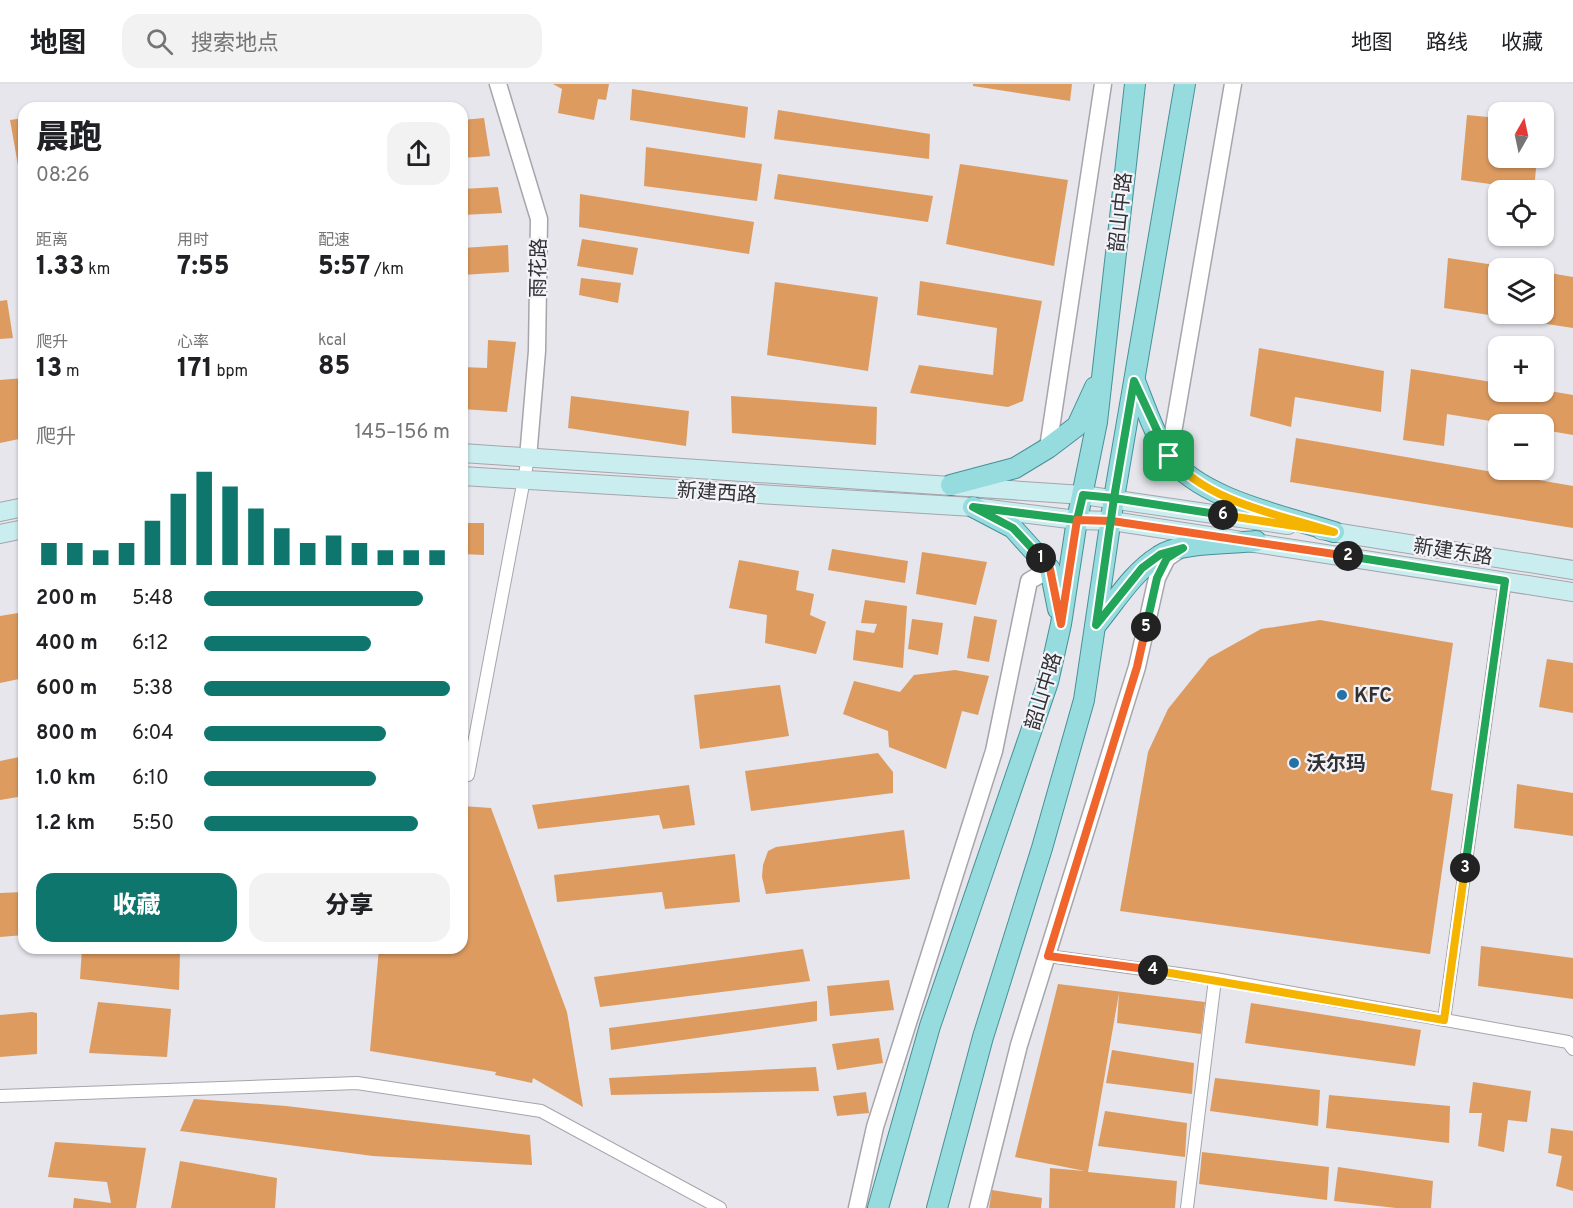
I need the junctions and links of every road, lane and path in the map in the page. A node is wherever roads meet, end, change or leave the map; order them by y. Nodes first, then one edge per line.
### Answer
1 (498, 84) edge
2 (1103, 84) edge
3 (1135, 84) edge
4 (1185, 84) edge
5 (1233, 84) edge
6 (1102, 371) junction
7 (1134, 381) junction
8 (1048, 448) junction
9 (468, 453) edge
10 (1169, 456) junction
11 (528, 458) junction
12 (468, 476) edge
13 (524, 480) junction
14 (951, 485) junction
15 (1083, 495) junction
16 (1114, 498) junction
17 (973, 507) junction
18 (18, 508) edge
19 (0, 512) edge
20 (1077, 520) junction
21 (1112, 521) junction
22 (18, 530) edge
23 (1334, 532) junction
24 (0, 534) edge
25 (1256, 541) junction
26 (1183, 548) junction
27 (1050, 569) junction
28 (1573, 570) edge
29 (1505, 581) junction
30 (1573, 592) edge
31 (1061, 624) junction
32 (1096, 625) junction
33 (468, 775) edge
34 (1048, 956) junction
35 (1215, 979) junction
36 (1444, 1020) junction
37 (1573, 1049) edge
38 (0, 1096) edge
39 (720, 1208) edge
40 (857, 1208) edge
41 (878, 1208) edge
42 (937, 1208) edge
43 (978, 1208) edge
44 (1187, 1208) edge

1 - 11 street, 雨花路
2 - 8 street
3 - 6 main road, 韶山中路
4 - 7 main road, 韶山中路
5 - 10 street
6 - 8 main road
6 - 15 main road, 韶山中路
7 - 10 main road
7 - 16 main road, 韶山中路
8 - 14 main road
9 - 11 main road, 新建西路
10 - 23 main road
11 - 13 street
11 - 14 main road, 新建西路
12 - 13 main road, 新建西路
13 - 17 main road, 新建西路
13 - 33 street
14 - 15 main road, 新建西路
15 - 16 main road, 新建西路
15 - 20 main road, 韶山中路
16 - 21 main road, 韶山中路
16 - 23 main road, 新建东路
17 - 20 main road, 新建西路
17 - 27 main road
18 - 19 main road
20 - 21 main road, 新建西路
20 - 31 main road, 韶山中路
21 - 25 main road, 新建东路
21 - 32 main road, 韶山中路
22 - 24 main road
23 - 28 main road, 新建东路
25 - 26 main road
25 - 29 main road, 新建东路
26 - 32 main road
26 - 34 street
27 - 31 main road
27 - 40 street
29 - 30 main road, 新建东路
29 - 36 street
31 - 41 main road, 韶山中路
32 - 42 main road, 韶山中路
34 - 35 street
34 - 43 street
35 - 36 street
35 - 44 street
36 - 37 street
38 - 39 street

